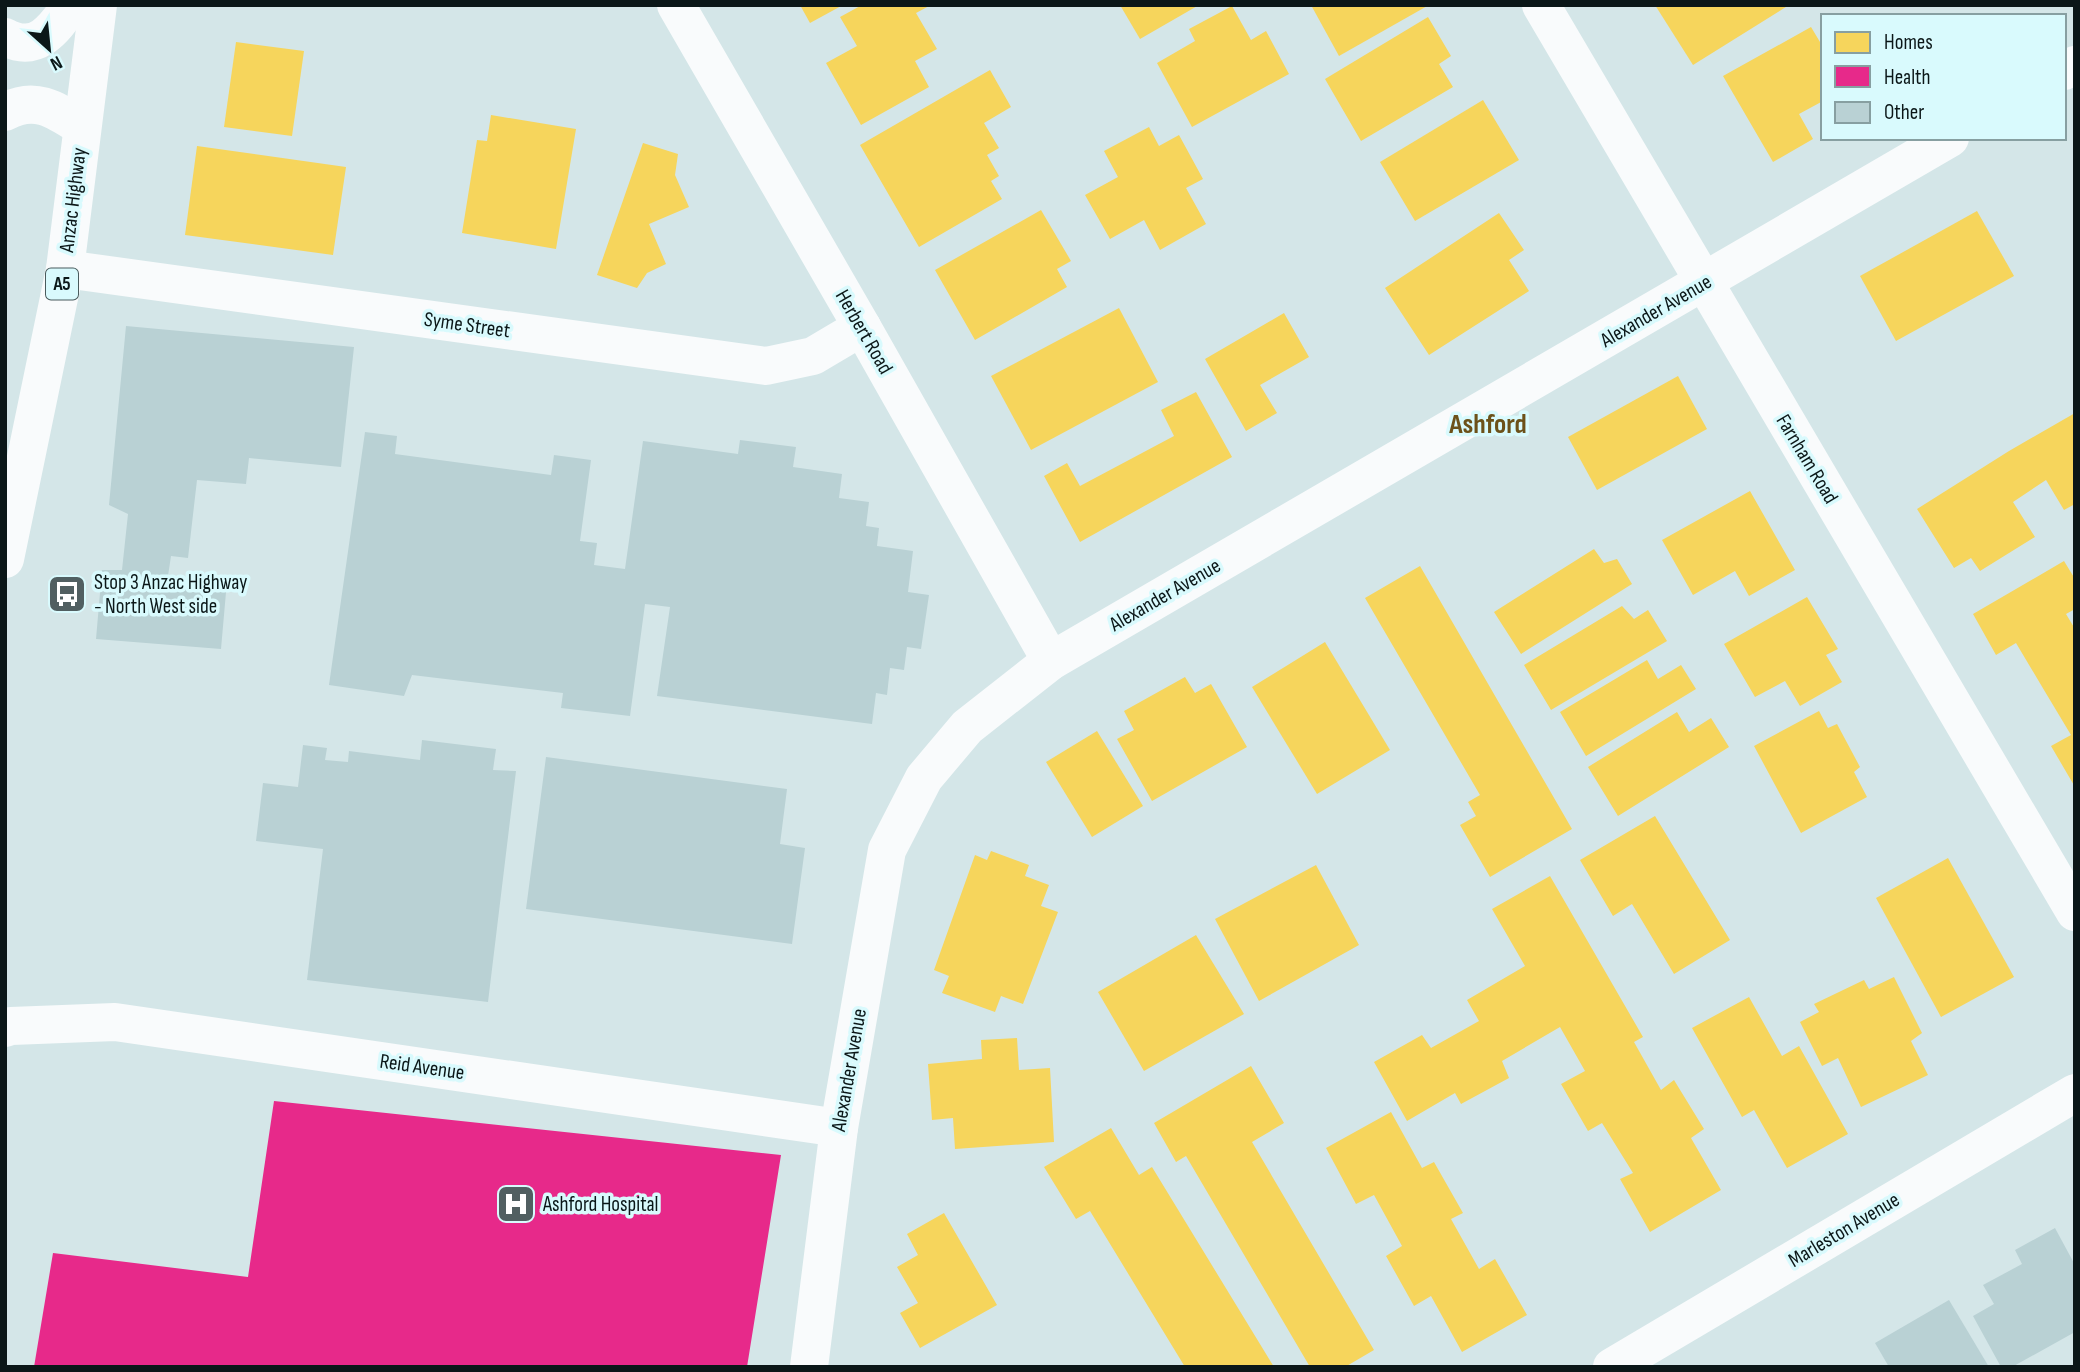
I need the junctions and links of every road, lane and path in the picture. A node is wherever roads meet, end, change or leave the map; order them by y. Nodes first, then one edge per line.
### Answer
1 (71, 5) edge
2 (98, 5) edge
3 (676, 5) edge
4 (1541, 5) edge
5 (5, 37) edge
6 (5, 112) edge
7 (82, 127) junction
8 (1947, 140) edge
9 (65, 269) junction
10 (1703, 284) junction
11 (862, 327) junction
12 (5, 559) edge
13 (1051, 661) junction
14 (2075, 912) edge
15 (5, 1028) edge
16 (2075, 1093) edge
17 (839, 1128) junction
18 (809, 1367) edge
19 (1612, 1367) edge

1 - 5 main road
2 - 7 main road, Anzac Highway / A5
3 - 11 main road, Herbert Road
4 - 10 main road, Farnham Road
6 - 7 main road
7 - 9 main road, Anzac Highway / A5
8 - 10 main road, Alexander Avenue
9 - 11 main road, Syme Street
9 - 12 main road, Anzac Highway / A5
10 - 13 main road, Alexander Avenue
10 - 14 main road, Farnham Road
11 - 13 main road, Herbert Road
13 - 17 main road, Alexander Avenue
15 - 17 main road, Reid Avenue
16 - 19 main road, Marleston Avenue
17 - 18 main road, Alexander Avenue

